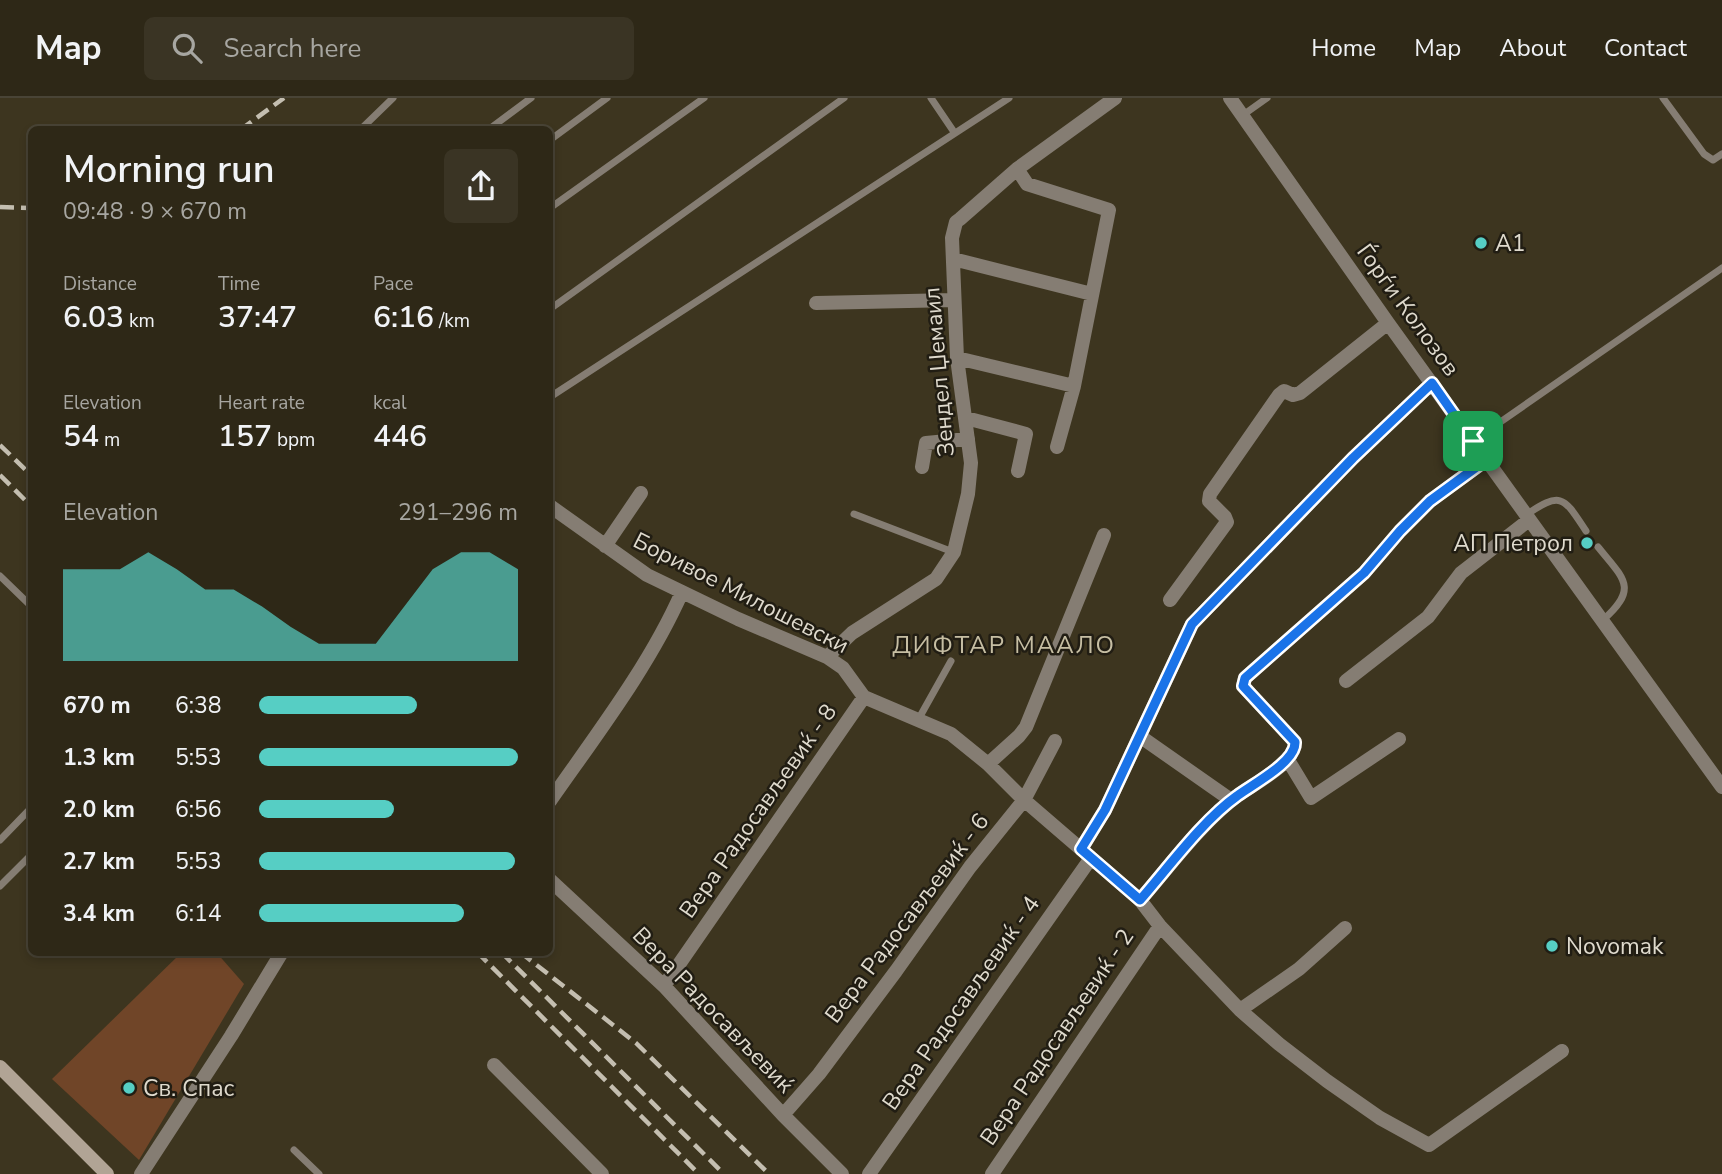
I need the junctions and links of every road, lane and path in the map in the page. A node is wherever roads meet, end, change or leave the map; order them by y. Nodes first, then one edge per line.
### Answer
1 (393, 98) edge
2 (531, 98) edge
3 (607, 98) edge
4 (704, 98) edge
5 (844, 98) edge
6 (931, 98) edge
7 (1009, 98) edge
8 (1115, 98) edge
9 (1230, 98) edge
10 (1267, 98) edge
11 (1663, 98) edge
12 (1242, 115) junction
13 (363, 126) edge
14 (493, 126) edge
15 (954, 132) junction
16 (553, 138) edge
17 (1722, 154) edge
18 (1017, 169) junction
19 (553, 206) edge
20 (953, 259) junction
21 (1722, 268) edge
22 (1092, 294) junction
23 (954, 300) junction
24 (816, 303) dead end
25 (553, 307) edge
26 (1388, 323) junction
27 (957, 358) junction
28 (1432, 383) junction
29 (1074, 386) junction
30 (553, 395) edge
31 (966, 418) junction
32 (968, 439) junction
33 (1473, 441) junction
34 (1057, 447) dead end
35 (1486, 460) junction
36 (922, 467) dead end
37 (1017, 471) dead end
38 (641, 493) dead end
39 (553, 508) edge
40 (854, 514) dead end
41 (1527, 518) junction
42 (1586, 531) dead end
43 (1104, 536) dead end
44 (605, 546) junction
45 (1598, 547) dead end
46 (954, 552) junction
47 (0, 576) edge
48 (682, 592) junction
49 (1170, 600) dead end
50 (28, 603) edge
51 (1602, 621) junction
52 (827, 657) junction
53 (951, 662) dead end
54 (1346, 681) dead end
55 (864, 697) junction
56 (918, 720) junction
57 (1141, 737) junction
58 (1399, 738) dead end
59 (1055, 741) dead end
60 (1288, 760) junction
61 (988, 764) junction
62 (1722, 786) edge
63 (553, 797) edge
64 (1024, 800) junction
65 (1231, 800) junction
66 (28, 811) edge
67 (0, 840) edge
68 (1086, 853) junction
69 (28, 859) edge
70 (553, 883) edge
71 (0, 886) edge
72 (1140, 900) junction
73 (1160, 926) junction
74 (1345, 928) dead end
75 (280, 956) edge
76 (664, 986) junction
77 (1240, 1010) junction
78 (1562, 1051) dead end
79 (494, 1065) dead end
80 (0, 1067) edge
81 (783, 1115) junction
82 (295, 1150) dead end
83 (107, 1174) edge
84 (141, 1174) edge
85 (319, 1174) edge
86 (603, 1174) edge
87 (842, 1174) edge
88 (869, 1174) edge
89 (992, 1174) edge

1 - 13 lane
2 - 14 lane
3 - 16 lane
4 - 19 lane
5 - 25 lane
6 - 15 lane
7 - 15 lane
8 - 18 street, Зендел Џемаил
9 - 12 street, Ѓорѓи Колозов
10 - 12 lane
11 - 17 lane
12 - 26 street, Ѓорѓи Колозов
15 - 30 lane
18 - 20 street, Зендел Џемаил
18 - 22 street
20 - 22 street
20 - 23 street, Зендел Џемаил
21 - 33 lane
22 - 29 street
23 - 24 street
23 - 27 street, Зендел Џемаил
26 - 28 street, Ѓорѓи Колозов
26 - 49 street
27 - 29 street
27 - 31 street, Зендел Џемаил
28 - 33 street, Ѓорѓи Колозов
28 - 57 street, Вера Радосављевиќ - 4
29 - 34 street
31 - 32 street, Зендел Џемаил
31 - 37 street
32 - 36 street
32 - 46 street, Зендел Џемаил
33 - 35 street, Ѓорѓи Колозов
35 - 41 street, Ѓорѓи Колозов
35 - 60 street
38 - 44 street
39 - 44 street, Боривое Милошевски
40 - 46 lane
41 - 42 lane
41 - 51 street, Ѓорѓи Колозов
41 - 54 street
43 - 61 street
44 - 48 street, Боривое Милошевски
45 - 51 lane
46 - 52 street, Зендел Џемаил
47 - 50 lane
48 - 52 street, Боривое Милошевски
48 - 63 street
51 - 62 street, Ѓорѓи Колозов
52 - 55 street, Боривое Милошевски
53 - 56 lane
55 - 56 street
55 - 76 street, Вера Радосављевиќ - 8
56 - 61 street
57 - 65 street
57 - 68 street, Вера Радосављевиќ - 4
58 - 60 street
59 - 64 street, Вера Радосављевиќ - 6
60 - 65 street
61 - 64 street
64 - 68 street
64 - 81 street, Вера Радосављевиќ - 6
65 - 72 street
66 - 67 lane
68 - 72 street
68 - 88 street, Вера Радосављевиќ - 4
69 - 71 lane
70 - 76 street, Вера Радосављевиќ
72 - 73 street
73 - 77 street
73 - 89 street, Вера Радосављевиќ - 2
74 - 77 street
75 - 84 street
76 - 81 street, Вера Радосављевиќ
77 - 78 street
79 - 86 street
80 - 83 main road
81 - 87 street, Вера Радосављевиќ
82 - 85 lane

